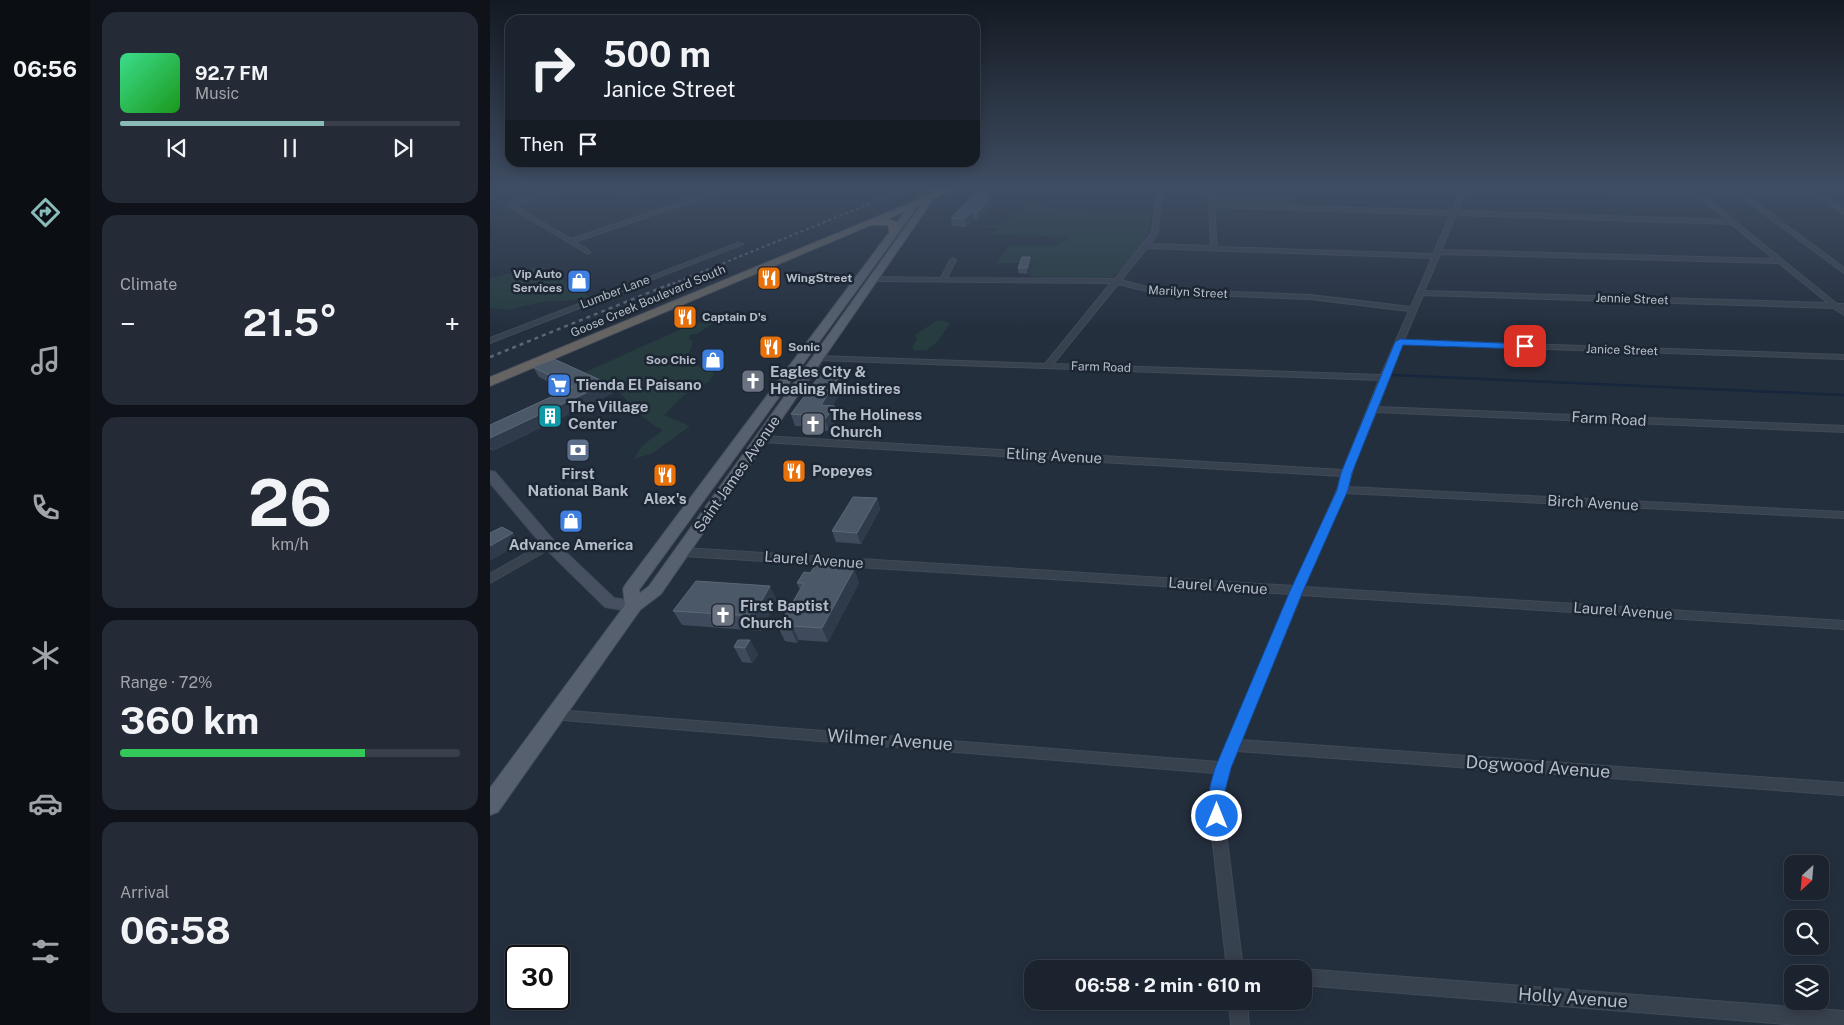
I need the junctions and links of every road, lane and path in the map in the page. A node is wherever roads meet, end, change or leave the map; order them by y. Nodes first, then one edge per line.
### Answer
1 (561, 235) edge
2 (590, 235) edge
3 (818, 235) edge
4 (840, 235) edge
5 (892, 235) edge
6 (900, 235) edge
7 (1153, 235) edge
8 (1213, 235) edge
9 (1445, 235) edge
10 (1747, 235) edge
11 (1795, 235) edge
12 (572, 241) junction
13 (740, 244) dead end
14 (1146, 246) junction
15 (1214, 248) junction
16 (588, 252) dead end
17 (1438, 254) junction
18 (953, 260) dead end
19 (1778, 260) junction
20 (1844, 271) edge
21 (944, 278) junction
22 (874, 279) junction
23 (1115, 281) junction
24 (1421, 293) junction
25 (1834, 305) junction
26 (1844, 306) edge
27 (1413, 310) junction
28 (1844, 313) edge
29 (816, 338) junction
30 (490, 342) edge
31 (1400, 342) junction
32 (1844, 357) edge
33 (818, 358) junction
34 (1048, 365) junction
35 (490, 372) edge
36 (1384, 378) junction
37 (490, 382) edge
38 (1374, 409) junction
39 (763, 412) junction
40 (1844, 429) edge
41 (761, 439) junction
42 (1346, 473) junction
43 (490, 476) edge
44 (1342, 490) junction
45 (1844, 515) edge
46 (549, 544) junction
47 (682, 552) junction
48 (490, 579) edge
49 (1297, 591) junction
50 (634, 606) junction
51 (1844, 625) edge
52 (556, 715) junction
53 (1232, 745) junction
54 (1223, 768) junction
55 (1844, 790) edge
56 (490, 805) edge
57 (1234, 960) edge
58 (1312, 978) edge
59 (1239, 1010) edge
60 (1844, 1020) edge
61 (1240, 1025) edge

1 - 12 street
2 - 12 street
3 - 35 highway
4 - 37 highway, Goose Creek Boulevard South
5 - 29 main road, Saint James Avenue
6 - 22 main road, Saint James Avenue
7 - 14 street
8 - 15 street
9 - 17 street
10 - 19 street
11 - 20 street
12 - 16 street
13 - 30 street, Lumber Lane
14 - 15 street
14 - 23 street
15 - 17 street
17 - 19 street
17 - 24 street
18 - 21 street
19 - 25 street
21 - 22 street, Marilyn Street
21 - 23 street, Marilyn Street
22 - 33 main road, Saint James Avenue
23 - 27 street, Marilyn Street
23 - 34 street
24 - 25 street, Jennie Street
24 - 27 street
25 - 26 street, Jennie Street
25 - 28 street
27 - 31 street
29 - 33 main road
29 - 39 main road, Saint James Avenue
31 - 32 street, Janice Street
31 - 36 street
33 - 34 street, Farm Road
33 - 41 main road, Saint James Avenue
34 - 36 street, Farm Road
36 - 38 street
38 - 40 street, Farm Road
38 - 42 street
39 - 41 main road
39 - 50 main road, Saint James Avenue
41 - 42 street, Etling Avenue
41 - 47 main road, Saint James Avenue
42 - 44 street
43 - 46 main road
44 - 45 street, Birch Avenue
44 - 49 street
46 - 48 street
46 - 50 main road
47 - 49 street, Laurel Avenue
47 - 50 main road, Saint James Avenue
49 - 51 street, Laurel Avenue
49 - 53 street
50 - 52 main road, Saint James Avenue
52 - 54 street, Wilmer Avenue
52 - 56 main road, Saint James Avenue
53 - 54 street
53 - 55 street, Dogwood Avenue
54 - 57 street
58 - 60 street, Holly Avenue
59 - 61 street

